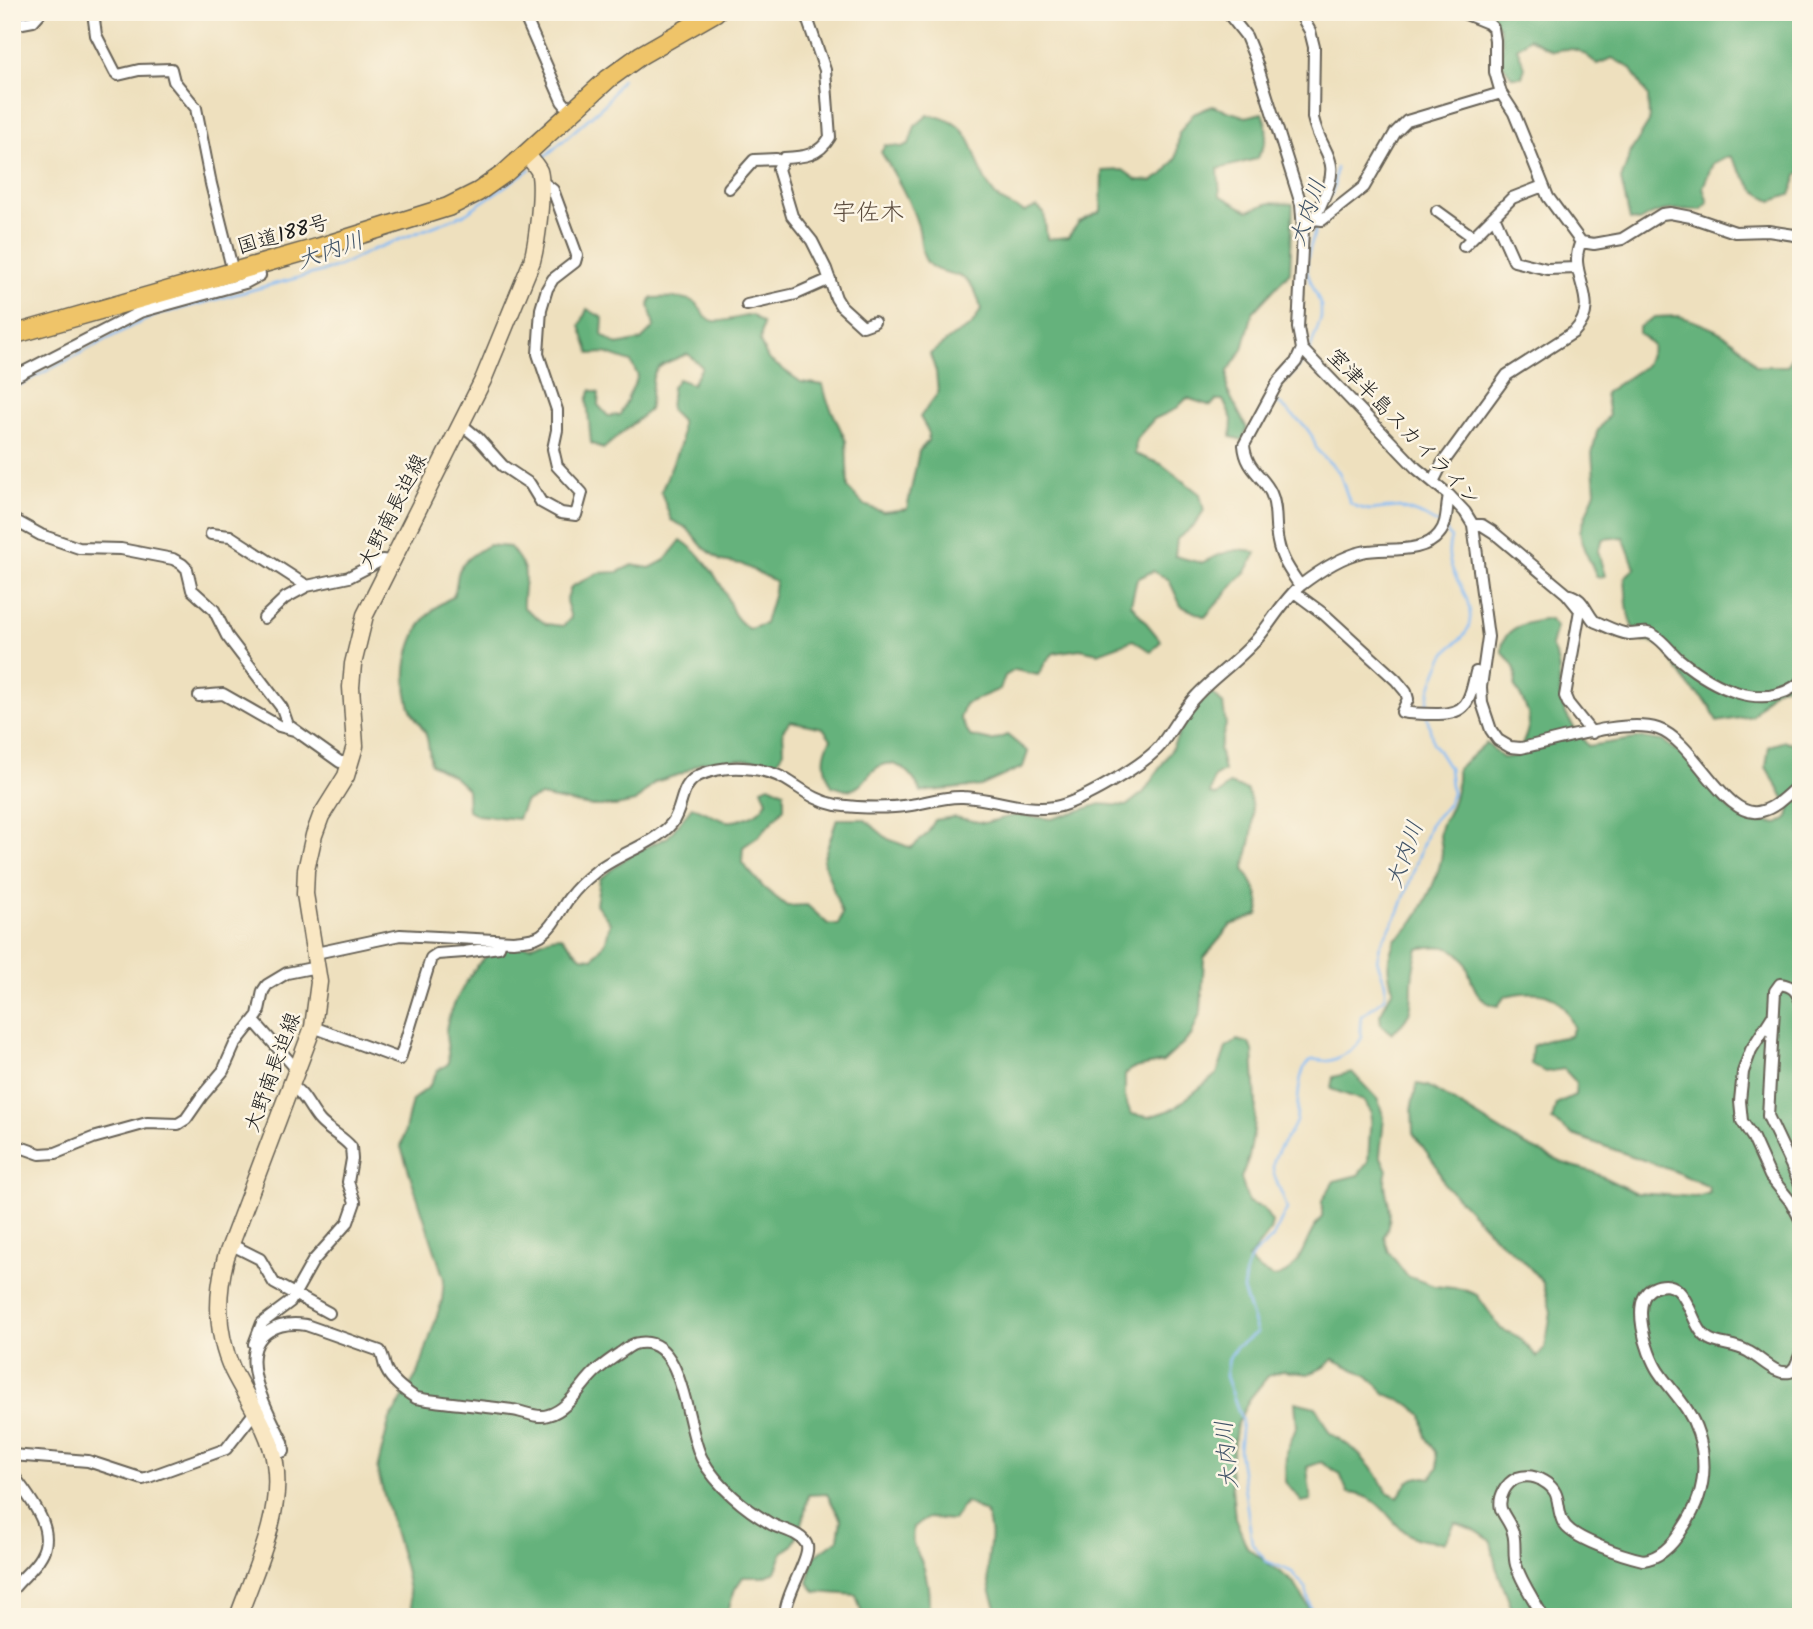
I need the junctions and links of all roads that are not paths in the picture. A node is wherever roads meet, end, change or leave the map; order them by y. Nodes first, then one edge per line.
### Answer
1 (41, 12) edge
2 (93, 12) edge
3 (523, 12) edge
4 (716, 12) edge
5 (805, 12) edge
6 (1227, 12) edge
7 (1299, 12) edge
8 (1461, 12) edge
9 (12, 25) edge
10 (1501, 93) junction
11 (570, 112) junction
12 (780, 162) junction
13 (534, 166) junction
14 (1543, 186) junction
15 (729, 188) dead end
16 (1437, 211) dead end
17 (1494, 216) junction
18 (1317, 220) junction
19 (1303, 230) junction
20 (1801, 236) edge
21 (1473, 237) junction
22 (1581, 242) junction
23 (1464, 246) dead end
24 (257, 265) junction
25 (1578, 268) junction
26 (233, 272) junction
27 (830, 279) junction
28 (747, 305) dead end
29 (874, 322) dead end
30 (12, 335) edge
31 (1302, 349) junction
32 (12, 378) edge
33 (461, 424) junction
34 (1433, 482) junction
35 (1449, 495) junction
36 (12, 519) edge
37 (1473, 525) junction
38 (211, 534) dead end
39 (390, 561) junction
40 (307, 586) junction
41 (1297, 589) junction
42 (1567, 594) junction
43 (264, 618) dead end
44 (1483, 667) junction
45 (1801, 682) edge
46 (199, 696) dead end
47 (294, 730) junction
48 (1592, 733) junction
49 (351, 761) junction
50 (1801, 783) edge
51 (501, 941) junction
52 (316, 960) junction
53 (1801, 1002) edge
54 (1774, 1014) junction
55 (254, 1021) junction
56 (313, 1027) junction
57 (294, 1078) junction
58 (12, 1144) edge
59 (1801, 1186) edge
60 (1801, 1221) edge
61 (230, 1244) junction
62 (295, 1293) junction
63 (328, 1313) dead end
64 (254, 1350) junction
65 (1801, 1353) edge
66 (256, 1413) junction
67 (12, 1455) edge
68 (273, 1456) junction
69 (12, 1473) edge
70 (12, 1590) edge
71 (238, 1617) edge
72 (785, 1617) edge
73 (1543, 1617) edge

1 - 9 street
2 - 26 street
3 - 11 street
4 - 11 highway, 国道188号
5 - 12 street
6 - 19 street, 室津半島スカイライン
7 - 18 street
8 - 10 street
10 - 14 street
10 - 18 street
11 - 13 highway, 国道188号
12 - 15 street
12 - 27 street
13 - 24 highway, 国道188号
13 - 33 main road, 大野南長迫線
13 - 33 street
14 - 17 street
14 - 22 street
16 - 21 street
17 - 21 street
17 - 25 street
18 - 19 street
19 - 31 street, 室津半島スカイライン
20 - 22 street
21 - 23 street
22 - 25 street
24 - 26 highway, 国道188号
24 - 32 street
25 - 34 street
26 - 30 highway, 国道188号
27 - 28 street
27 - 29 street
31 - 34 street, 室津半島スカイライン
31 - 41 street
33 - 39 main road, 大野南長迫線
34 - 35 street, 室津半島スカイライン
35 - 37 street, 室津半島スカイライン
35 - 41 street
36 - 47 street
37 - 42 street
37 - 44 street, 室津半島スカイライン
38 - 40 street
39 - 40 street
39 - 49 main road, 大野南長迫線
40 - 43 street
41 - 44 street
41 - 51 street
42 - 45 street
42 - 48 street
44 - 48 street, 室津半島スカイライン
46 - 47 street
47 - 49 street
48 - 50 street, 室津半島スカイライン
49 - 52 main road, 大野南長迫線
51 - 52 street
51 - 56 street
52 - 55 street
52 - 56 main road, 大野南長迫線
53 - 54 street
54 - 59 street
54 - 60 street
55 - 57 street
55 - 58 street
56 - 57 main road, 大野南長迫線
57 - 61 main road, 大野南長迫線
57 - 62 street
61 - 62 street
61 - 66 main road, 大野南長迫線
62 - 63 street
62 - 64 street
64 - 68 street
64 - 72 street
65 - 73 street
66 - 67 street
66 - 68 main road, 大野南長迫線
68 - 71 main road, 大野南長迫線
69 - 70 street

